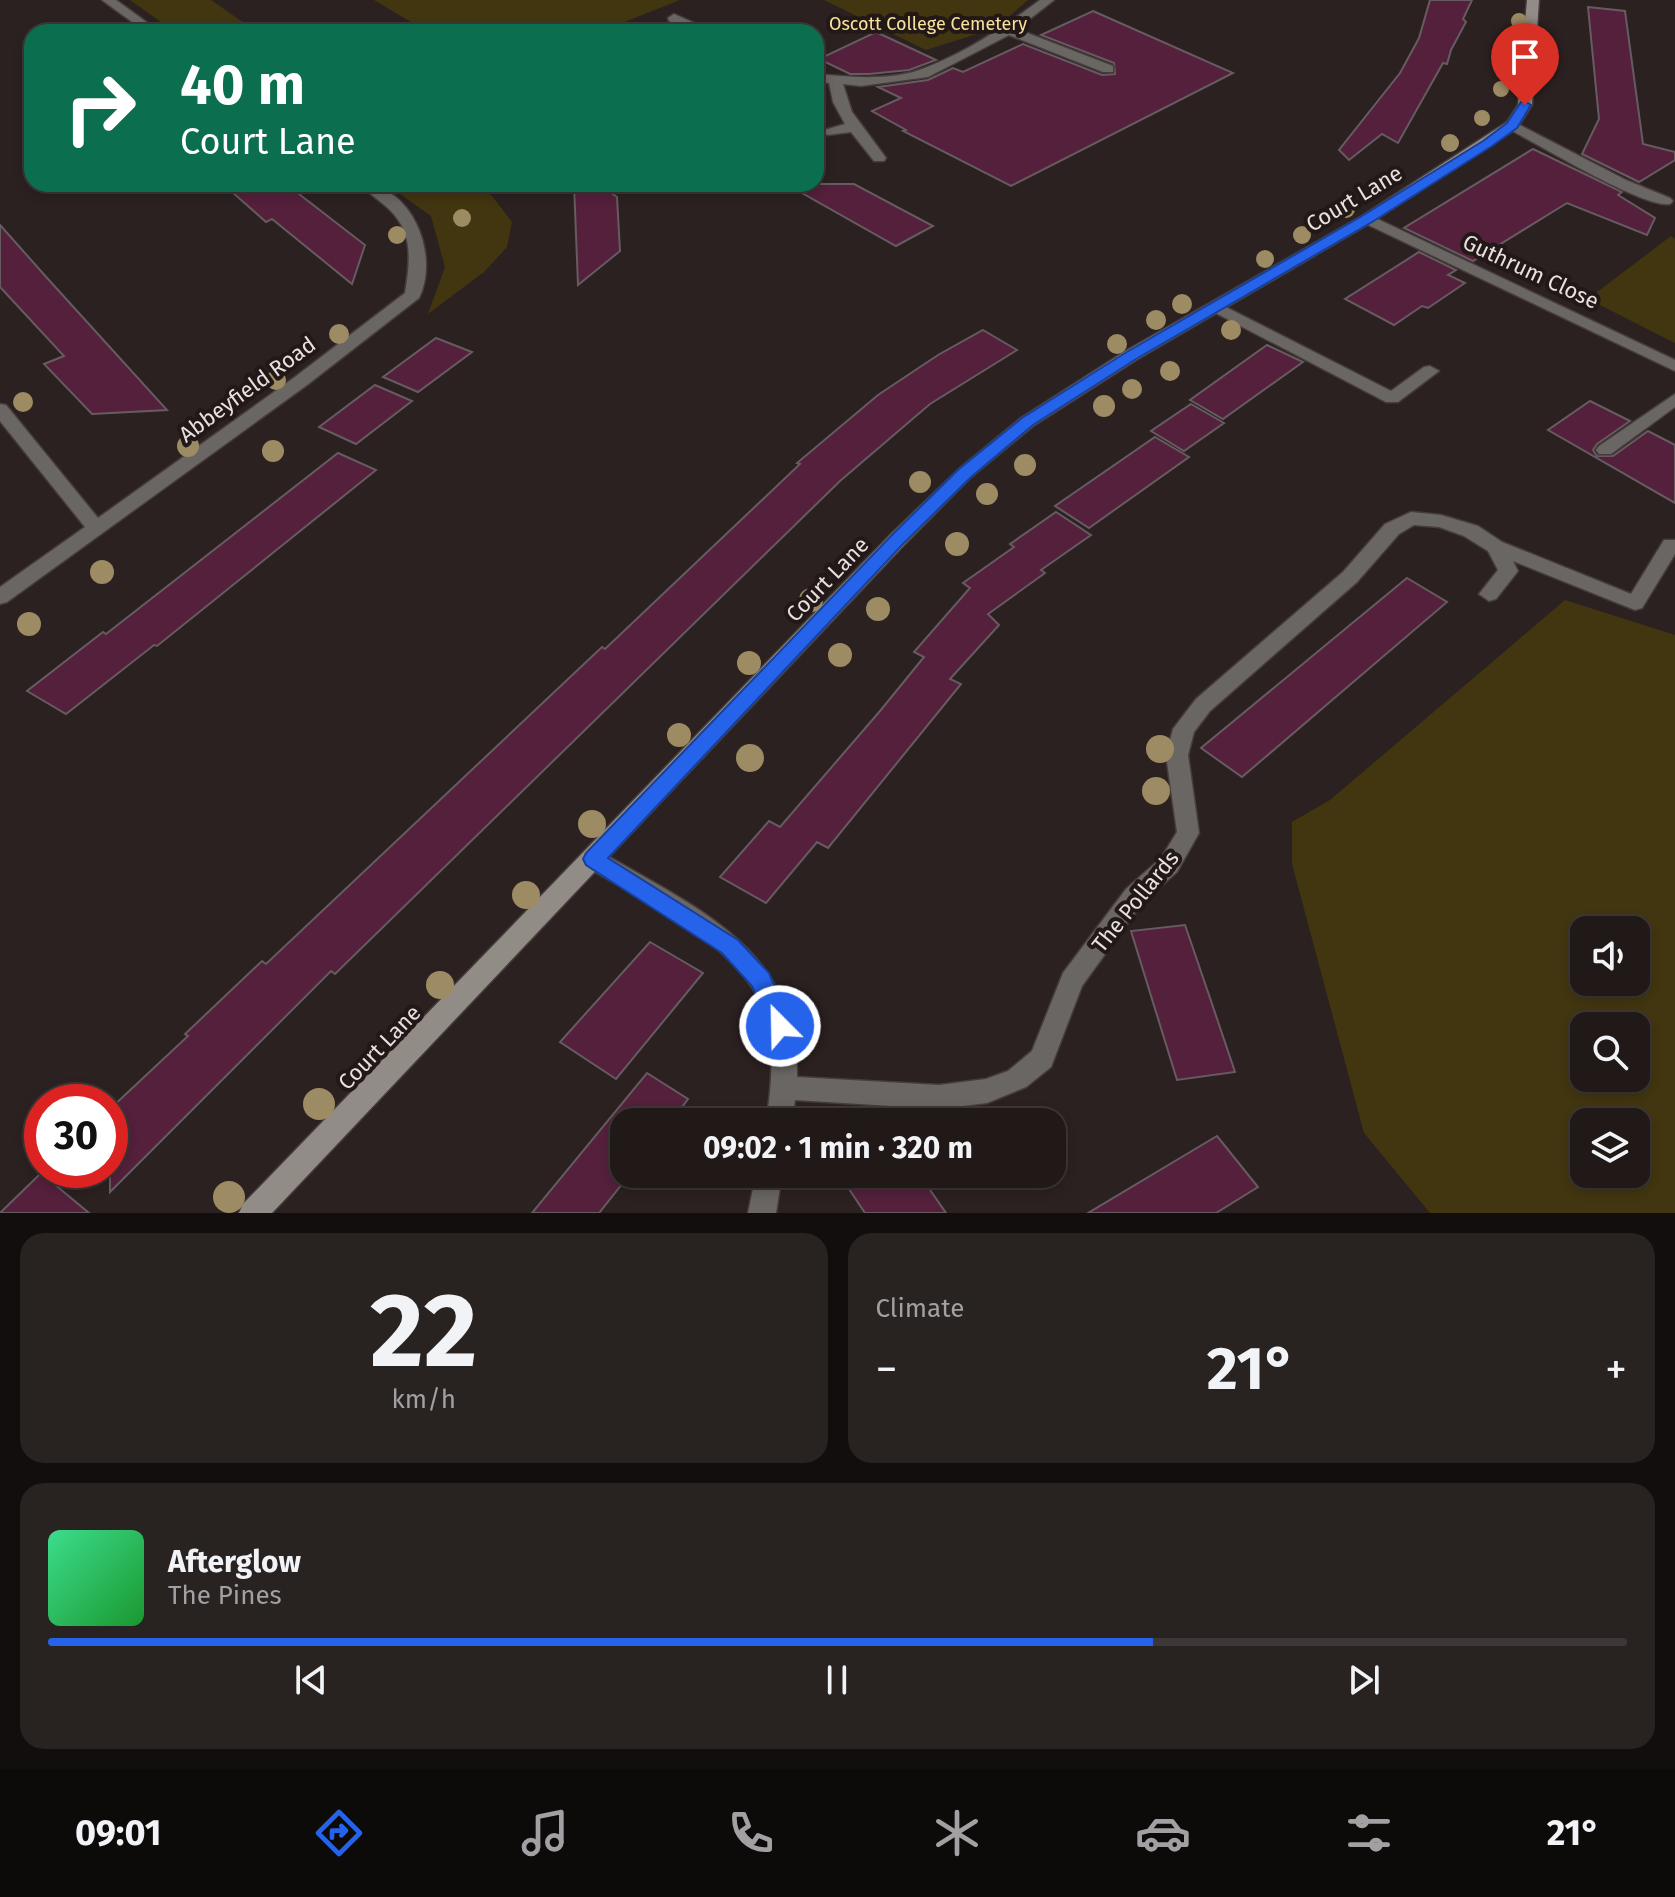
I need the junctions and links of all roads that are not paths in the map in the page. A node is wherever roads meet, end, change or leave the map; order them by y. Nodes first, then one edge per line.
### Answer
1 (108, 0) edge
2 (1048, 0) edge
3 (1533, 0) edge
4 (674, 18) dead end
5 (142, 24) edge
6 (686, 24) edge
7 (1008, 30) junction
8 (1108, 69) dead end
9 (824, 79) edge
10 (836, 81) junction
11 (1512, 125) junction
12 (854, 127) junction
13 (828, 131) dead end
14 (879, 158) dead end
15 (378, 192) edge
16 (1665, 201) dead end
17 (1367, 219) junction
18 (1216, 307) junction
19 (1675, 366) edge
20 (1430, 371) dead end
21 (1675, 399) edge
22 (0, 409) edge
23 (1605, 450) dead end
24 (95, 527) junction
25 (1671, 545) dead end
26 (1495, 547) junction
27 (1489, 594) dead end
28 (0, 597) edge
29 (593, 859) junction
30 (786, 1088) junction
31 (782, 1108) edge
32 (766, 1188) edge
33 (253, 1213) edge
34 (762, 1213) edge

1 - 5 street
2 - 7 street
3 - 11 street
4 - 6 street
7 - 8 street
7 - 10 street
9 - 10 street
10 - 12 street
11 - 16 street
11 - 17 street, Court Lane
12 - 13 street
12 - 14 street
15 - 24 street, Abbeyfield Road
17 - 18 street, Court Lane
17 - 19 street, Guthrum Close
18 - 20 street
18 - 29 street, Court Lane
21 - 23 street
22 - 24 street
24 - 28 street, Abbeyfield Road
25 - 26 street, The Pollards
26 - 27 street
26 - 30 street, The Pollards
29 - 30 street
29 - 33 street, Court Lane
30 - 31 street
32 - 34 street

